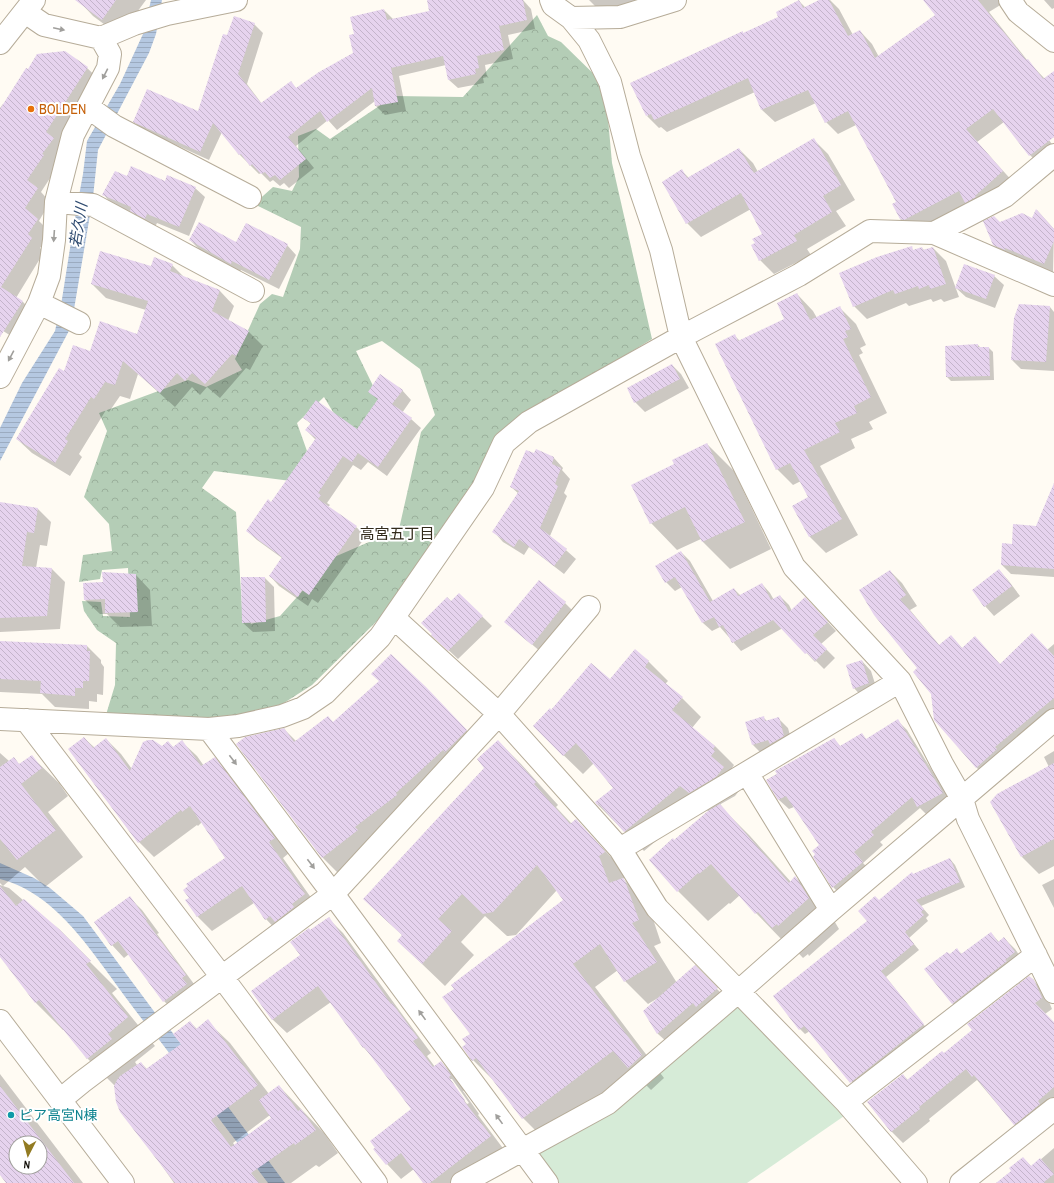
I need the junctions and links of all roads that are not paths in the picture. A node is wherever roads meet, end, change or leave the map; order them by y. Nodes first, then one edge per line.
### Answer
1 (236, 0) edge
2 (551, 0) edge
3 (674, 0) edge
4 (1010, 0) edge
5 (29, 6) edge
6 (571, 18) junction
7 (101, 38) junction
8 (1054, 41) edge
9 (0, 43) edge
10 (91, 109) junction
11 (1054, 155) edge
12 (250, 197) dead end
13 (59, 202) junction
14 (934, 233) junction
15 (1054, 285) edge
16 (253, 291) dead end
17 (44, 305) junction
18 (79, 323) dead end
19 (681, 337) junction
20 (0, 377) edge
21 (589, 607) dead end
22 (394, 618) junction
23 (900, 681) junction
24 (499, 714) junction
25 (0, 719) edge
26 (26, 720) junction
27 (1054, 720) edge
28 (209, 729) junction
29 (747, 773) junction
30 (962, 798) junction
31 (620, 849) junction
32 (333, 894) junction
33 (830, 910) junction
34 (1036, 955) junction
35 (222, 977) junction
36 (739, 992) junction
37 (1054, 992) edge
38 (0, 1021) edge
39 (60, 1100) junction
40 (846, 1102) junction
41 (1054, 1109) edge
42 (523, 1150) junction
43 (123, 1183) edge
44 (376, 1183) edge
45 (462, 1183) edge
46 (547, 1183) edge
47 (916, 1183) edge
48 (961, 1183) edge

1 - 7 street
2 - 6 street
3 - 6 street
4 - 8 street
5 -> 7 street
5 - 9 street
6 - 19 street
7 -> 10 street
10 - 12 street
10 - 13 street
11 - 14 street
13 - 16 street
13 -> 17 street
14 - 15 street
14 - 19 street
17 - 18 street
17 -> 20 street
19 - 22 street
19 - 23 street
21 - 24 street
22 - 24 street
22 - 28 street
23 - 29 street
23 - 30 street
24 - 31 street
24 - 32 street
25 - 26 street
26 - 28 street
26 - 35 street
27 - 30 street
28 -> 32 street
29 - 31 street
29 - 33 street
30 - 33 street
30 - 34 street
31 - 36 street
32 - 35 street
42 -> 32 street
33 - 36 street
34 - 37 street
34 - 40 street
35 - 39 street
35 - 44 street
36 - 40 street
36 - 42 street
38 - 39 street
39 - 43 street
40 - 47 street
41 - 48 street
42 - 45 street
42 - 46 street

